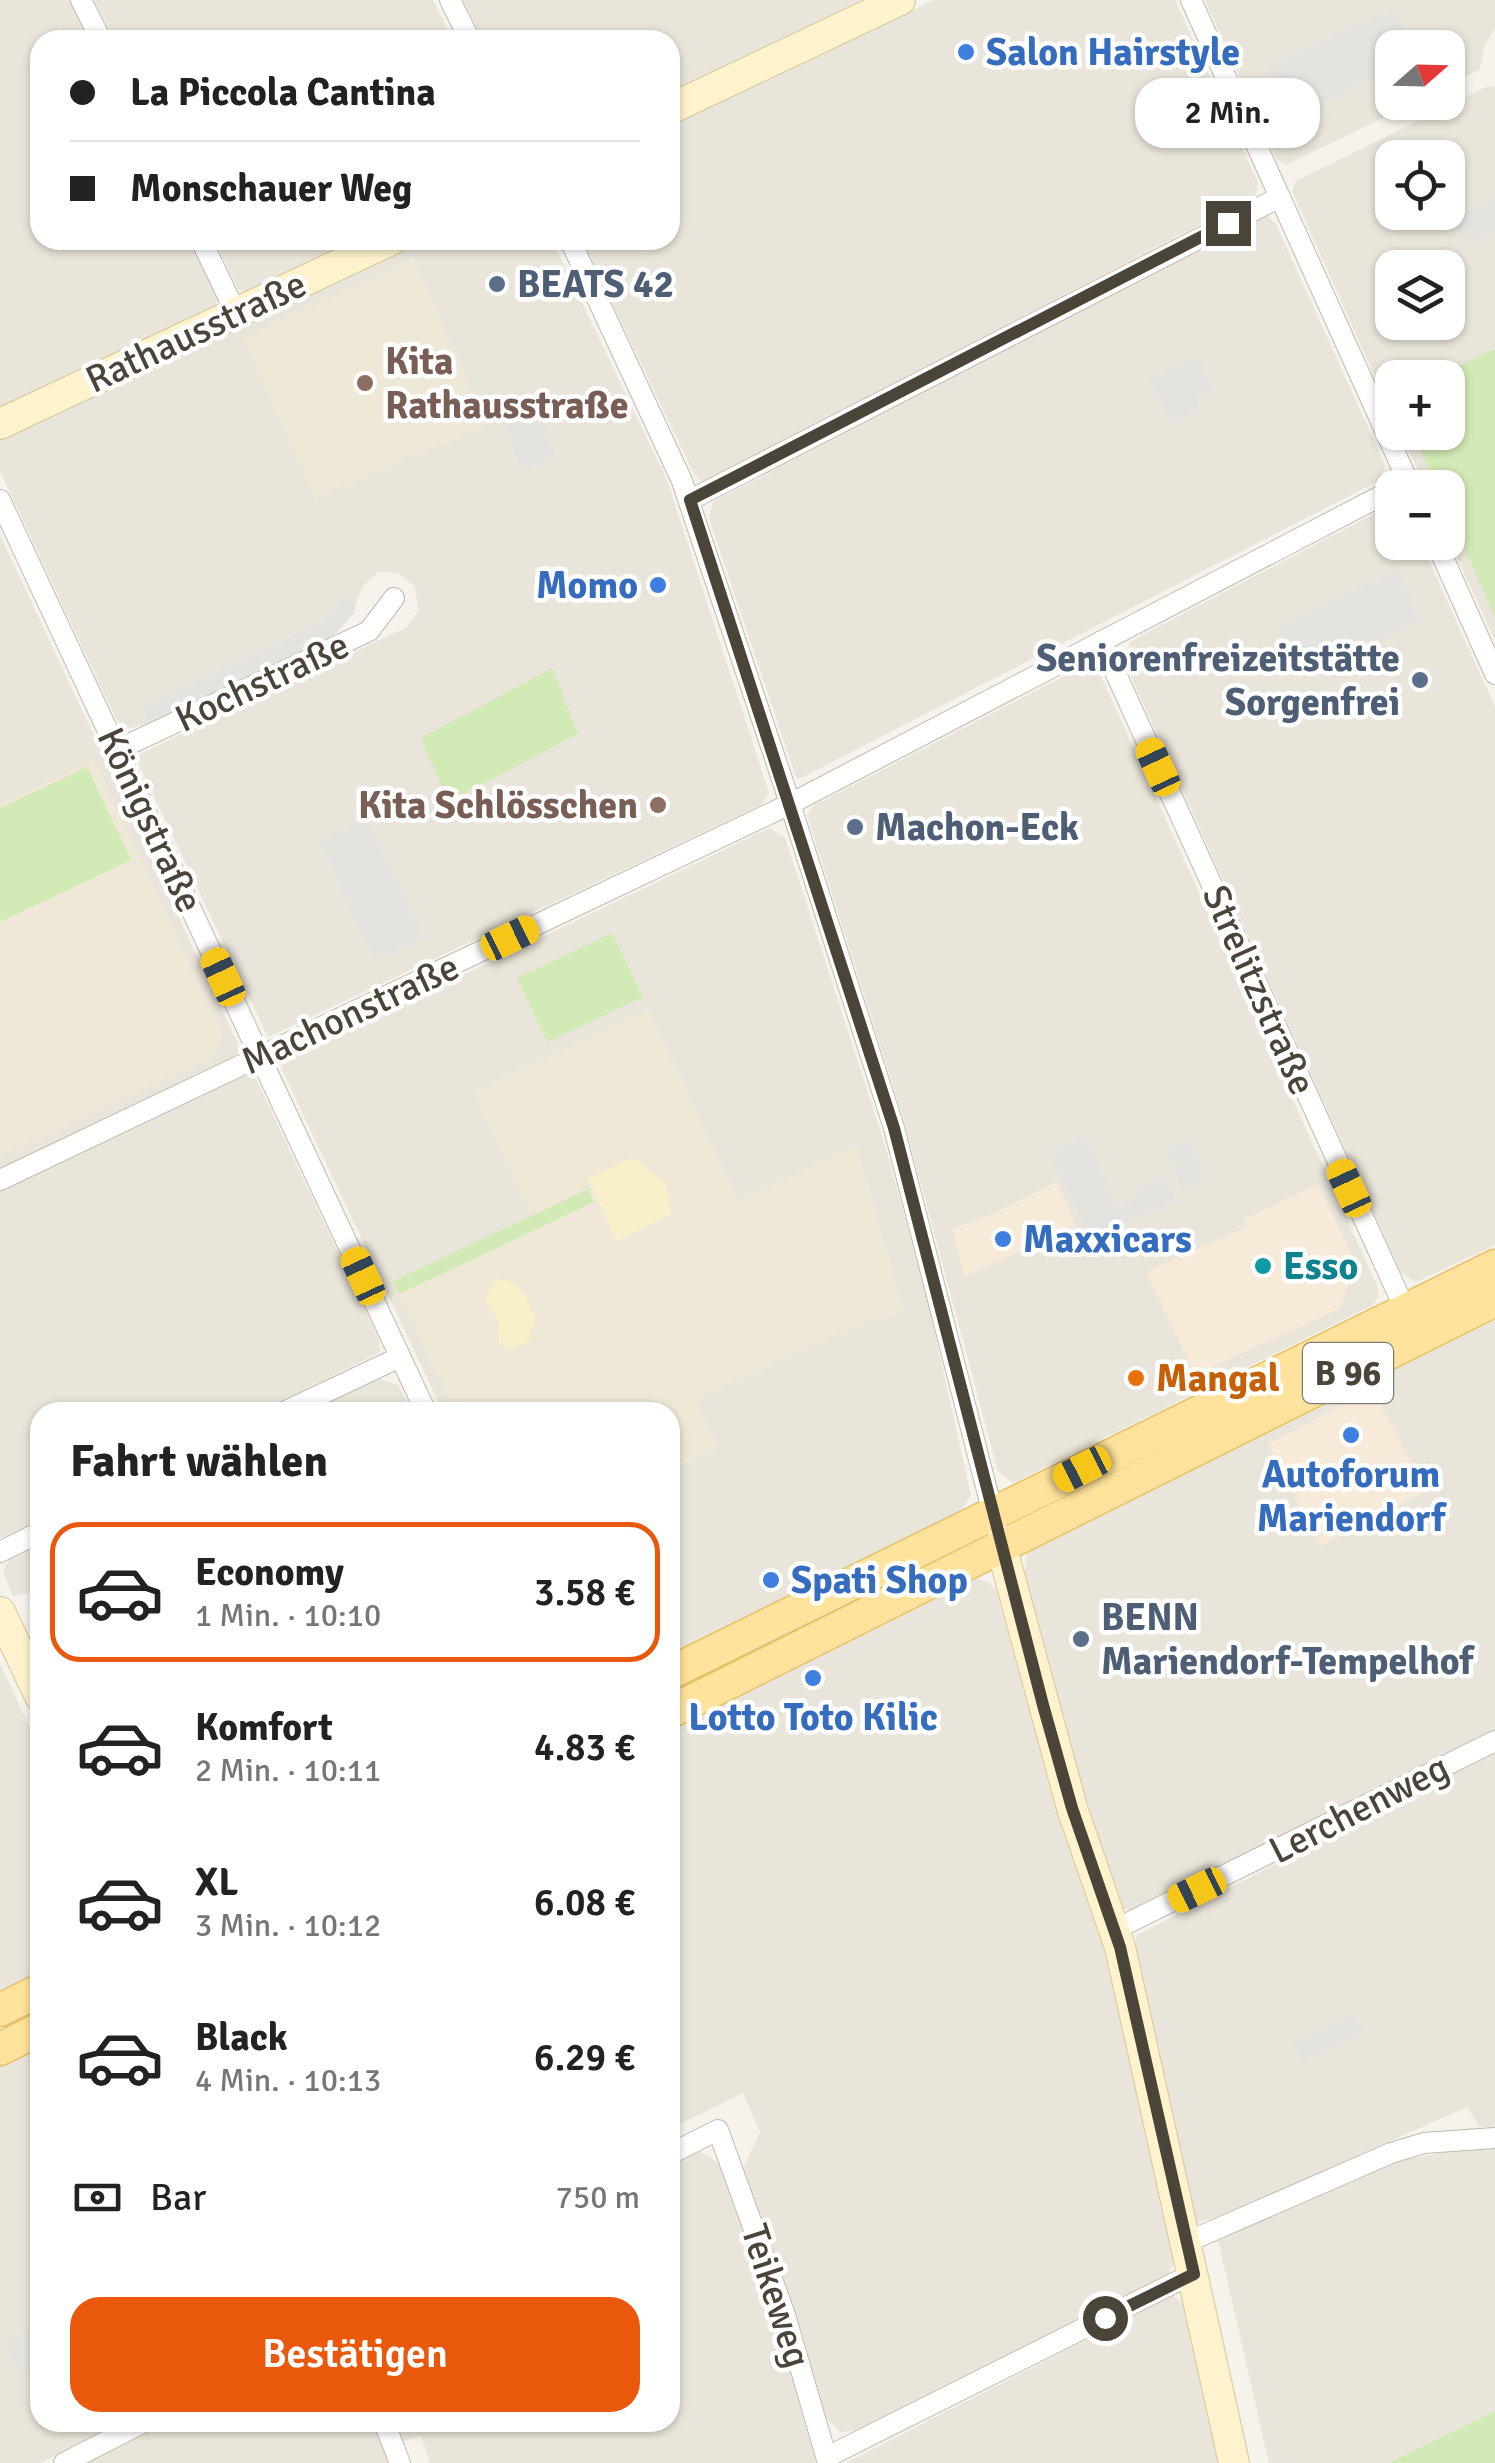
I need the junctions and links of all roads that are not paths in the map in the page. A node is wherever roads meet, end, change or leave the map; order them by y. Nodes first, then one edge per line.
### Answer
1 (81, 0) edge
2 (450, 0) edge
3 (900, 0) edge
4 (1191, 0) edge
5 (96, 30) edge
6 (465, 30) edge
7 (680, 103) edge
8 (1280, 197) junction
9 (206, 250) edge
10 (370, 250) edge
11 (575, 250) edge
12 (236, 313) junction
13 (0, 424) edge
14 (1395, 470) edge
15 (0, 500) edge
16 (690, 500) junction
17 (1375, 501) edge
18 (1444, 560) edge
19 (394, 598) dead end
20 (1100, 642) junction
21 (1495, 674) edge
22 (117, 750) junction
23 (790, 804) junction
24 (260, 1056) junction
25 (0, 1180) edge
26 (1495, 1266) edge
27 (1495, 1300) edge
28 (1412, 1324) junction
29 (400, 1357) junction
30 (305, 1402) edge
31 (421, 1402) edge
32 (998, 1529) junction
33 (30, 1537) edge
34 (0, 1552) edge
35 (0, 1612) edge
36 (680, 1669) edge
37 (30, 1675) edge
38 (680, 1706) edge
39 (1495, 1741) edge
40 (1116, 1929) junction
41 (30, 1995) edge
42 (0, 2010) edge
43 (30, 2035) edge
44 (0, 2049) edge
45 (1495, 2138) edge
46 (680, 2149) edge
47 (1187, 2242) junction
48 (1194, 2274) junction
49 (124, 2432) edge
50 (388, 2432) edge
51 (827, 2460) edge
52 (64, 2463) edge
53 (400, 2463) edge
54 (1234, 2463) edge

1 - 5 street
2 - 6 street
3 - 7 street
4 - 8 street
8 - 14 street
8 - 16 street
9 - 12 street
10 - 12 street, Rathausstraße
11 - 16 street
12 - 13 street, Rathausstraße
15 - 22 street, Königstraße
16 - 23 street
17 - 20 street, Machonstraße
18 - 21 street
19 - 22 street, Kochstraße
20 - 23 street, Machonstraße
20 - 28 street, Strelitzstraße
22 - 24 street, Königstraße
23 - 24 street, Machonstraße
23 - 32 street
24 - 25 street, Machonstraße
24 - 29 street, Königstraße
26 - 28 main road, B 96
27 - 28 main road, B 96
28 - 32 main road, B 96
29 - 30 street
29 - 31 street, Königstraße
32 - 36 main road, B 96
32 - 38 main road, B 96
32 - 40 street
33 - 34 street
35 - 37 street
39 - 40 street, Lerchenweg
40 - 47 street
41 - 42 main road
43 - 44 main road
45 - 47 street
46 - 51 street, Teikeweg
47 - 48 street
48 - 51 street
48 - 54 street
49 - 52 street
50 - 53 street

